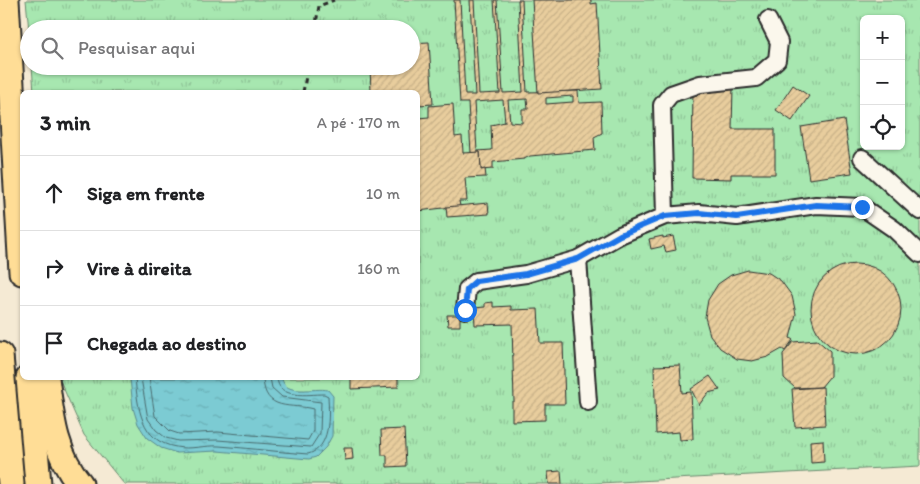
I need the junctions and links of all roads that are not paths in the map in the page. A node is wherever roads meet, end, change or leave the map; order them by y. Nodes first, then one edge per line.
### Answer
1 (6, 0) edge
2 (768, 20) dead end
3 (862, 158) dead end
4 (920, 211) edge
5 (665, 216) junction
6 (20, 230) edge
7 (920, 254) edge
8 (578, 259) junction
9 (465, 310) dead end
10 (0, 355) edge
11 (29, 380) edge
12 (46, 380) edge
13 (588, 402) dead end
14 (11, 484) edge
15 (38, 484) edge
16 (80, 484) edge

1 - 6 highway
2 - 5 lane
3 - 4 lane
5 - 7 lane
5 - 8 lane
8 - 9 lane
8 - 13 lane
10 - 14 highway
11 - 15 highway
12 - 16 highway

